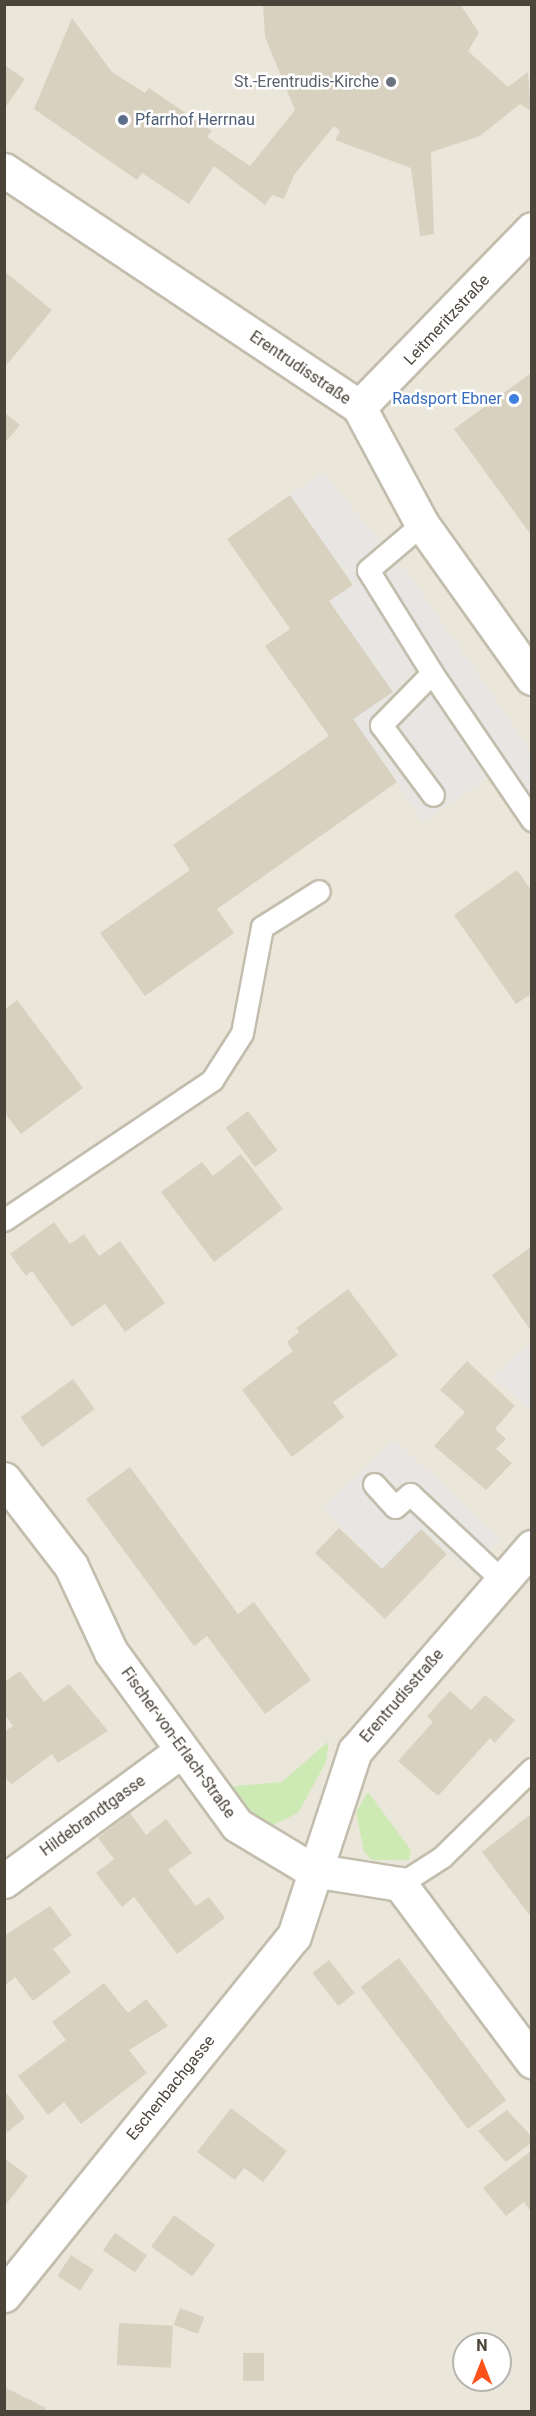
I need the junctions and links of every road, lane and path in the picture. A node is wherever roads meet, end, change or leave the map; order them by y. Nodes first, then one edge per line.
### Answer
1 (4, 170) edge
2 (531, 230) edge
3 (359, 408) junction
4 (422, 525) junction
5 (432, 673) junction
6 (531, 678) edge
7 (433, 795) dead end
8 (531, 820) edge
9 (319, 891) dead end
10 (4, 1220) edge
11 (4, 1479) edge
12 (374, 1484) dead end
13 (531, 1547) edge
14 (502, 1580) junction
15 (181, 1751) junction
16 (531, 1770) edge
17 (312, 1870) junction
18 (4, 1881) edge
19 (400, 1884) junction
20 (531, 2061) edge
21 (4, 2295) edge

1 - 3 street, Erentrudisstraße
2 - 3 street, Leitmeritzstraße
3 - 4 street, Erentrudisstraße
4 - 5 lane
4 - 6 street, Erentrudisstraße
5 - 7 lane
5 - 8 lane
9 - 10 lane
11 - 15 street, Fischer-von-Erlach-Straße
12 - 14 lane
13 - 14 street, Erentrudisstraße
14 - 17 street, Erentrudisstraße
15 - 17 street, Fischer-von-Erlach-Straße
15 - 18 street, Hildebrandtgasse
16 - 19 lane
17 - 19 street, Fischer-von-Erlach-Straße
17 - 21 street, Eschenbachgasse
19 - 20 street

